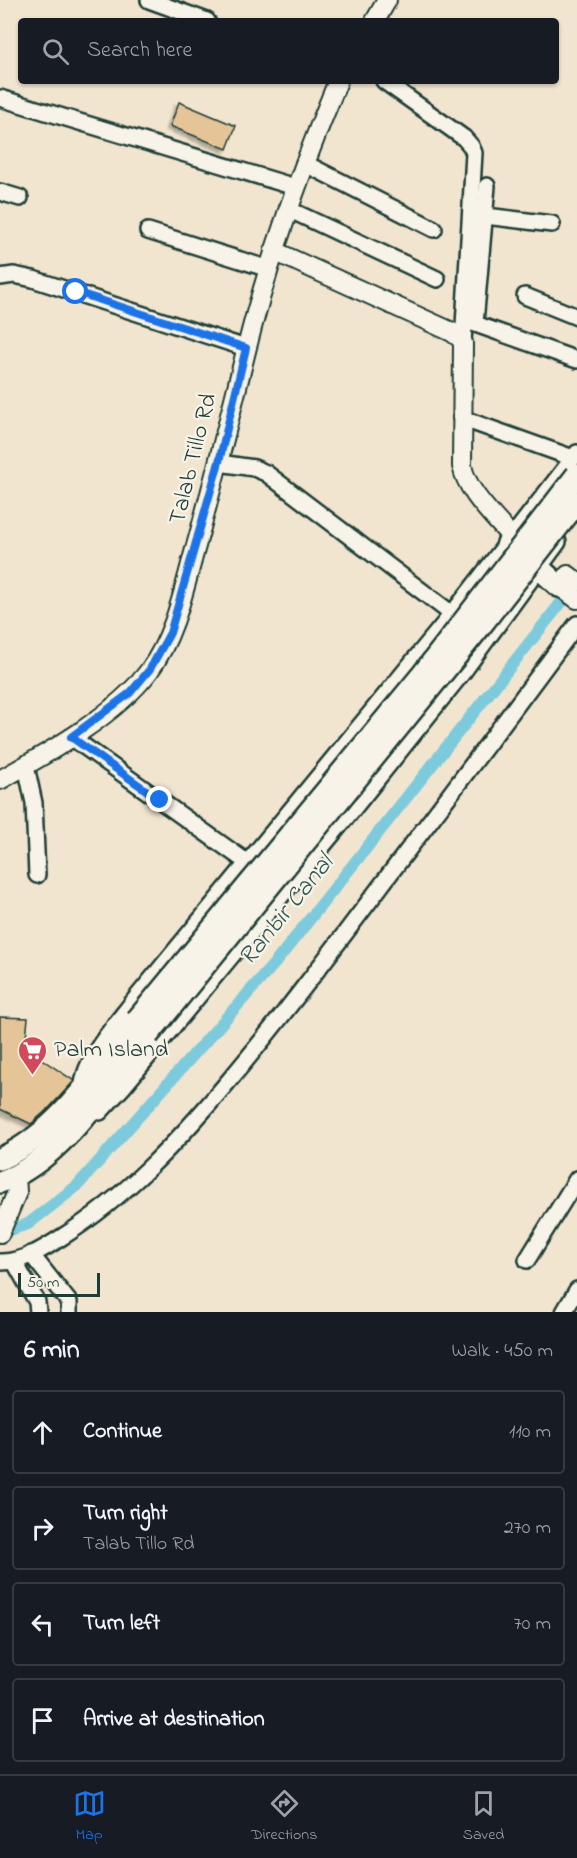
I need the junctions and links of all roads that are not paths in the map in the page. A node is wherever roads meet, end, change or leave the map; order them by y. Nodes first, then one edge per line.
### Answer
1 (149, 0) edge
2 (387, 0) edge
3 (199, 18) edge
4 (377, 18) edge
5 (337, 84) edge
6 (388, 84) edge
7 (0, 98) edge
8 (304, 163) junction
9 (487, 186) dead end
10 (295, 188) junction
11 (0, 192) edge
12 (20, 198) dead end
13 (288, 209) junction
14 (478, 215) junction
15 (552, 224) dead end
16 (434, 229) dead end
17 (148, 231) dead end
18 (272, 260) junction
19 (0, 277) edge
20 (437, 279) dead end
21 (525, 296) dead end
22 (577, 316) edge
23 (470, 322) junction
24 (463, 343) junction
25 (246, 348) junction
26 (577, 360) edge
27 (461, 418) junction
28 (219, 462) junction
29 (576, 462) edge
30 (577, 502) edge
31 (577, 518) edge
32 (510, 541) junction
33 (543, 563) junction
34 (568, 581) edge
35 (577, 599) edge
36 (452, 614) junction
37 (577, 624) edge
38 (71, 737) junction
39 (26, 766) junction
40 (0, 780) edge
41 (248, 863) junction
42 (37, 875) dead end
43 (142, 1027) junction
44 (83, 1088) junction
45 (74, 1128) junction
46 (0, 1159) edge
47 (8, 1178) edge
48 (577, 1179) edge
49 (0, 1233) edge
50 (32, 1254) junction
51 (527, 1260) dead end
52 (7, 1261) edge
53 (577, 1290) edge
54 (38, 1312) edge
55 (69, 1312) edge
56 (564, 1312) edge

1 - 3 street
2 - 4 main road
5 - 8 main road, Talab Tillo Rd
6 - 14 street
7 - 10 street
8 - 10 main road, Talab Tillo Rd
8 - 16 street
9 - 14 street
10 - 13 main road, Talab Tillo Rd
11 - 12 street
13 - 18 main road, Talab Tillo Rd
13 - 20 street
14 - 15 street
14 - 23 street
17 - 18 street
18 - 24 main road
18 - 25 main road, Talab Tillo Rd
19 - 25 street
21 - 22 street
23 - 24 street
23 - 26 street
24 - 27 main road
25 - 28 main road, Talab Tillo Rd
27 - 29 street
27 - 32 main road
28 - 36 street
28 - 38 main road, Talab Tillo Rd
29 - 32 street
29 - 43 highway, bridge
30 - 43 highway, bridge
31 - 33 street
32 - 33 highway
32 - 33 highway
32 - 36 street
33 - 34 highway
33 - 45 street
34 - 35 main road
36 - 41 street
37 - 50 street
38 - 39 main road, Talab Tillo Rd
38 - 41 street
39 - 40 main road, Talab Tillo Rd
39 - 42 street
41 - 44 street
43 - 44 highway
43 - 45 highway
44 - 46 highway
45 - 47 highway
47 - 49 main road
48 - 51 street
50 - 52 street
50 - 55 street
52 - 54 street
53 - 56 street

